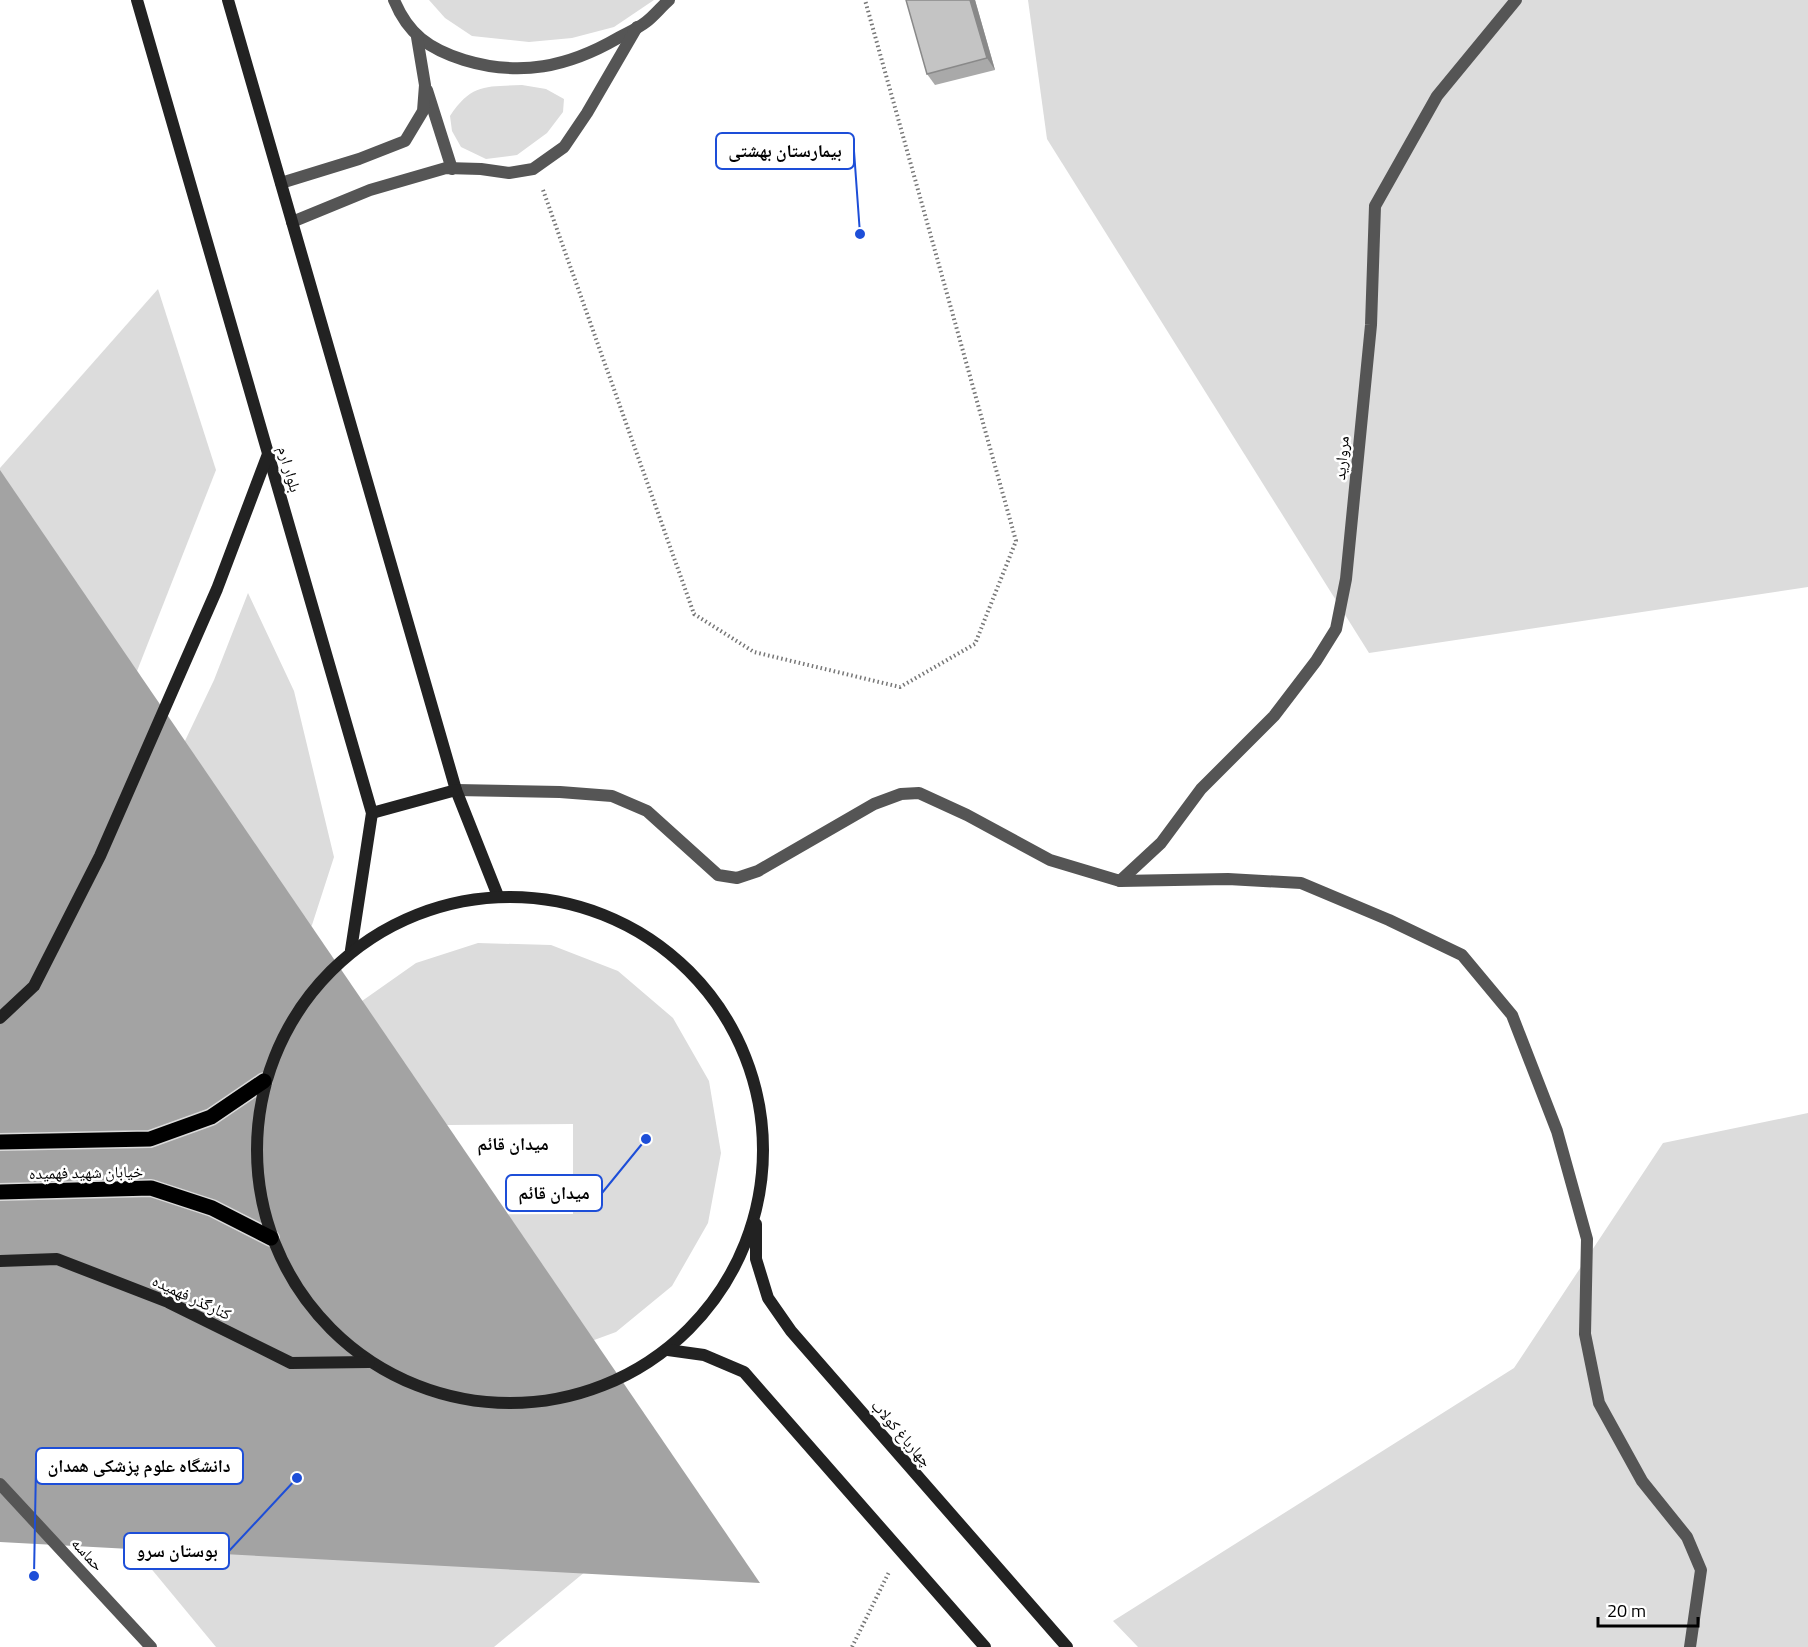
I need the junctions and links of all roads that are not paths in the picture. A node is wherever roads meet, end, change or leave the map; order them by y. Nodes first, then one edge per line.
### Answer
1 (137, 0) edge
2 (228, 0) edge
3 (394, 0) edge
4 (669, 0) edge
5 (1516, 0) edge
6 (637, 27) junction
7 (417, 37) junction
8 (425, 85) junction
9 (452, 169) junction
10 (280, 183) junction
11 (292, 222) junction
12 (268, 454) junction
13 (456, 790) junction
14 (372, 813) junction
15 (1120, 881) junction
16 (498, 896) junction
17 (351, 950) junction
18 (0, 1018) edge
19 (264, 1081) junction
20 (0, 1142) edge
21 (0, 1192) edge
22 (756, 1219) junction
23 (271, 1238) junction
24 (0, 1261) edge
25 (668, 1350) junction
26 (369, 1362) junction
27 (0, 1484) edge
28 (151, 1647) edge
29 (985, 1647) edge
30 (1067, 1647) edge
31 (1690, 1647) edge

1 - 12 main road, بلوار ارم
2 - 10 main road
3 - 7 street
4 - 6 street
5 - 15 street, مروارید
6 - 7 street
6 - 9 street
7 - 8 street
8 - 9 street
8 - 10 street
9 - 11 street
10 - 11 main road
11 - 13 main road
12 - 14 main road, بلوار ارم
12 - 18 main road
13 - 14 main road
13 - 15 street
13 - 16 main road
14 - 17 main road, بلوار ارم
15 - 31 street
16 - 17 main road
16 - 22 main road
17 - 19 main road
19 - 20 main road, خیابان شهید فهمیده
19 - 23 main road
21 - 23 main road, خیابان شهید فهمیده
22 - 25 main road
22 - 30 main road, چهارباغ کولاب
23 - 26 main road
24 - 26 main road, کنارگذر فهمیده
25 - 26 main road
25 - 29 main road
27 - 28 street, حماسه

